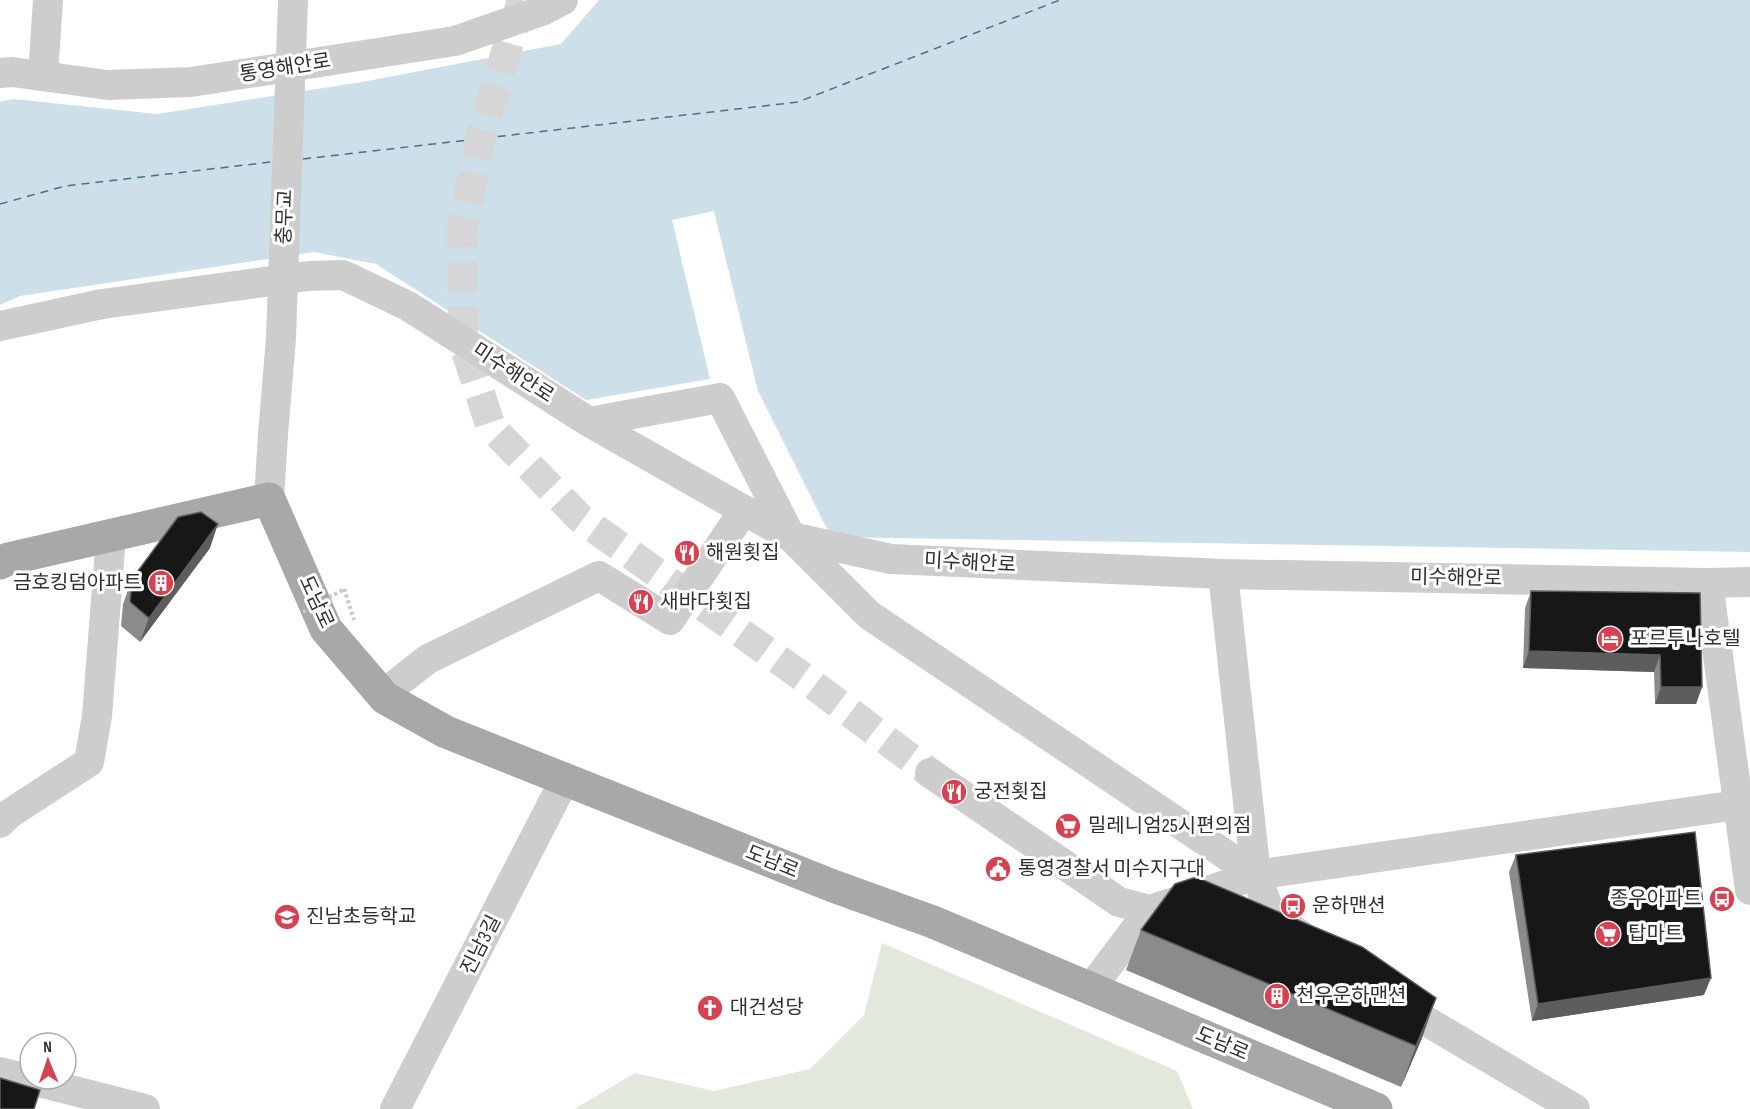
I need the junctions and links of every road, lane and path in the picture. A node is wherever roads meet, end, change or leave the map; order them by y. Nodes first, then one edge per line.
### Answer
1 (48, 0) edge
2 (293, 0) edge
3 (563, 0) edge
4 (0, 73) edge
5 (43, 76) junction
6 (0, 326) edge
7 (589, 423) junction
8 (270, 499) junction
9 (744, 510) junction
10 (111, 536) junction
11 (790, 537) junction
12 (0, 563) edge
13 (1223, 574) junction
14 (1750, 582) edge
15 (1708, 583) junction
16 (344, 589) dead end
17 (303, 612) dead end
18 (385, 698) junction
19 (930, 773) tunnel mouth
20 (1742, 773) edge
21 (565, 779) junction
22 (1737, 805) junction
23 (0, 823) edge
24 (1256, 875) junction
25 (1750, 890) edge
26 (1150, 910) junction
27 (1320, 948) edge
28 (1369, 982) edge
29 (1091, 988) junction
30 (0, 1071) edge
31 (146, 1109) edge
32 (395, 1109) edge
33 (1376, 1109) edge
34 (1575, 1109) edge

1 - 5 street
2 - 8 street, 충무교, bridge
3 - 5 street, 통영해안로
4 - 5 street, 통영해안로
6 - 7 street, 미수해안로
7 - 9 street, 미수해안로
7 - 11 street
8 - 10 main road
8 - 18 main road, 도남로
9 - 11 street, 미수해안로
9 - 18 street
10 - 12 main road
10 - 23 street
11 - 13 street, 미수해안로
11 - 24 street
13 - 15 street, 미수해안로
13 - 24 street
14 - 15 street, 미수해안로
15 - 20 street
16 - 17 path, bridge
18 - 21 main road, 도남로
19 - 26 street
20 - 22 street
21 - 29 main road, 도남로
21 - 32 street, 진남3길
22 - 24 street
22 - 25 street
24 - 26 street
24 - 27 street
26 - 29 street
28 - 34 street
29 - 33 main road, 도남로
30 - 31 street

